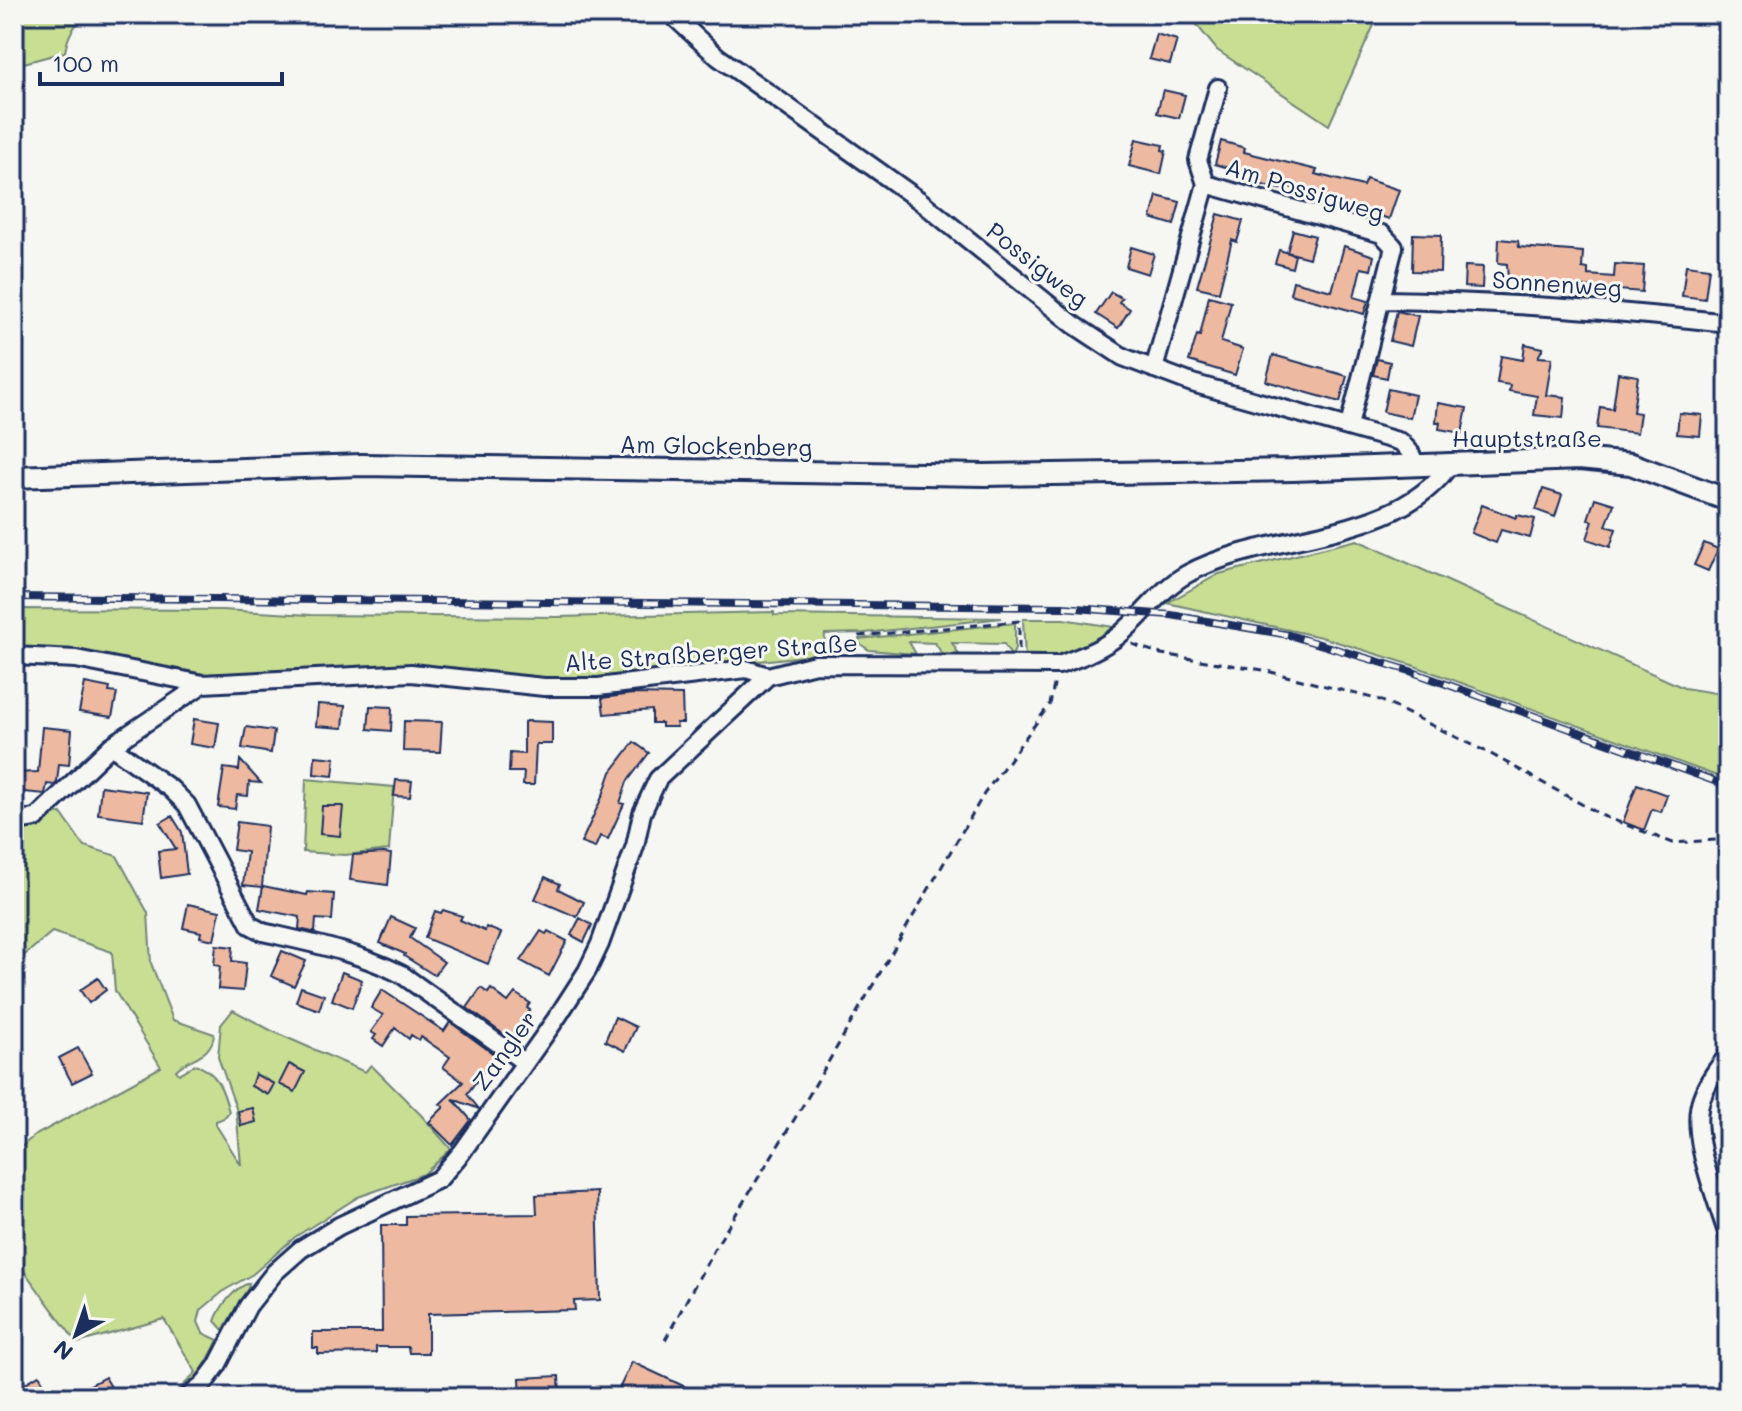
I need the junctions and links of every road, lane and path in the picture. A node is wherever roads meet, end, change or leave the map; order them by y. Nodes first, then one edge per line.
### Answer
1 (671, 14) edge
2 (1218, 88) dead end
3 (1206, 184) junction
4 (1383, 300) junction
5 (1728, 323) edge
6 (1154, 369) junction
7 (1349, 426) junction
8 (1451, 463) junction
9 (1416, 465) junction
10 (14, 477) edge
11 (1728, 500) edge
12 (859, 636) dead end
13 (1115, 638) junction
14 (1019, 649) dead end
15 (14, 656) edge
16 (1059, 665) junction
17 (768, 676) junction
18 (203, 684) junction
19 (111, 746) junction
20 (14, 821) edge
21 (1728, 839) edge
22 (1728, 1055) edge
23 (524, 1062) junction
24 (1728, 1236) edge
25 (665, 1340) dead end
26 (200, 1393) edge

1 - 6 street, Possigweg
2 - 3 street
3 - 4 street, Am Possigweg
3 - 6 street, Am Possigweg
4 - 5 street, Sonnenweg
4 - 7 street, Am Possigweg
6 - 7 street, Possigweg
7 - 9 street, Possigweg
8 - 9 main road, Hauptstraße
8 - 11 main road, Hauptstraße
8 - 13 street, Alte Straßberger Straße
9 - 10 main road, Am Glockenberg
12 - 14 path
13 - 16 street, Alte Straßberger Straße
13 - 21 path
15 - 18 street, Alte Straßberger Straße
16 - 17 street, Alte Straßberger Straße
16 - 25 path
17 - 18 street, Alte Straßberger Straße
17 - 23 street, Zangler
18 - 19 street
19 - 20 street
19 - 23 street
22 - 24 street
23 - 26 street, Zangler

